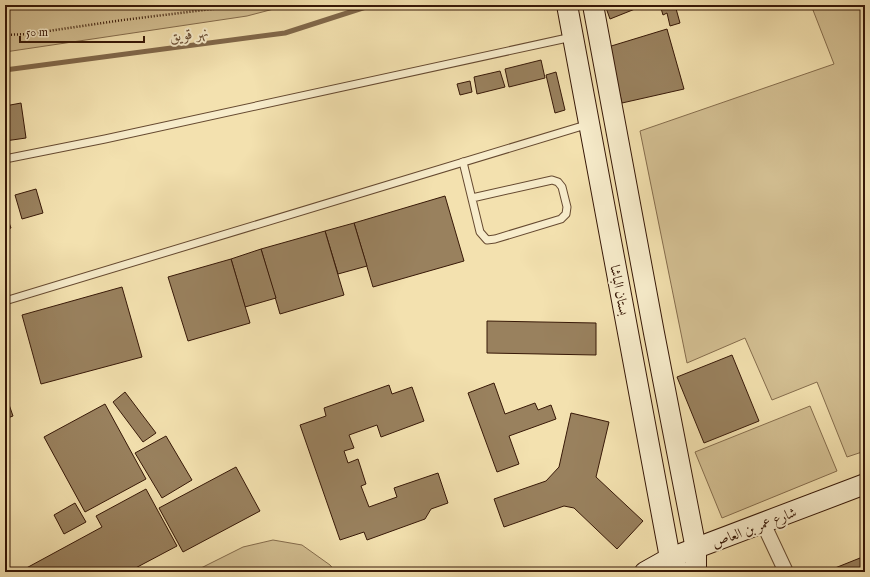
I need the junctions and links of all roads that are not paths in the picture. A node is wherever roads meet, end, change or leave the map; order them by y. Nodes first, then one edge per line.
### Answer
1 (593, 5) edge
2 (568, 7) edge
3 (572, 37) junction
4 (589, 124) junction
5 (5, 159) edge
6 (463, 162) junction
7 (472, 198) junction
8 (5, 301) edge
9 (865, 484) edge
10 (763, 523) junction
11 (696, 548) junction
12 (675, 565) edge
13 (645, 572) edge
14 (696, 572) edge
15 (786, 572) edge

1 - 11 street, بستان الباشا
2 - 3 street, بستان الباشا
3 - 4 street, بستان الباشا
3 - 5 lane
4 - 6 lane
4 - 12 street, بستان الباشا
6 - 7 lane
6 - 8 lane
7 - 7 lane
9 - 10 street, شارع عمر بن العاص
10 - 11 street, شارع عمر بن العاص
10 - 15 street
11 - 12 street, شارع عمر بن العاص
11 - 14 street, بستان الباشا
12 - 13 street, شارع عمر بن العاص

